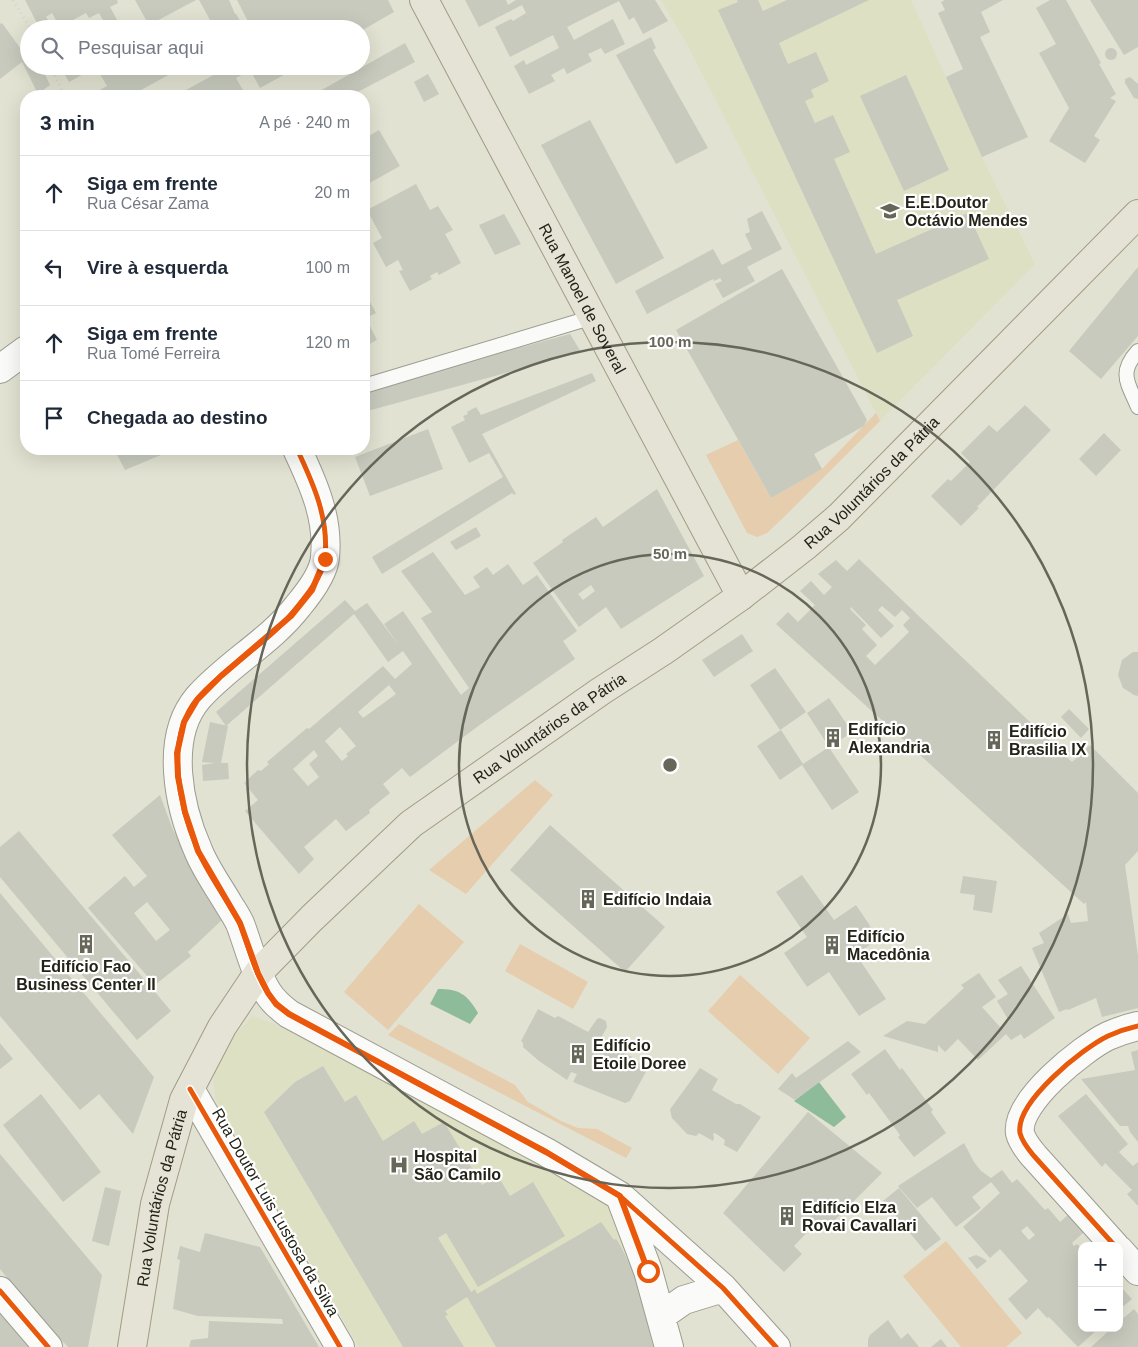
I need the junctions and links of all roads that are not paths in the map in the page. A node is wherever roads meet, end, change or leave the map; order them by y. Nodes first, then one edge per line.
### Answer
1 (424, 0) edge
2 (1138, 214) edge
3 (592, 316) junction
4 (1138, 351) edge
5 (20, 354) edge
6 (0, 369) edge
7 (370, 384) edge
8 (1138, 407) edge
9 (300, 455) edge
10 (741, 596) junction
11 (258, 973) junction
12 (1138, 1026) edge
13 (190, 1089) junction
14 (620, 1196) junction
15 (1111, 1242) edge
16 (1123, 1254) edge
17 (1138, 1271) edge
18 (723, 1288) junction
19 (0, 1291) edge
20 (661, 1316) junction
21 (48, 1347) edge
22 (132, 1347) edge
23 (340, 1347) edge
24 (670, 1347) edge
25 (776, 1347) edge

1 - 3 main road, Rua Manoel de Soveral
2 - 10 main road, Rua Voluntários da Pátria
3 - 7 lane
3 - 10 main road, Rua Manoel de Soveral
4 - 8 lane
5 - 6 street
9 - 11 street
10 - 11 main road, Rua Voluntários da Pátria
11 - 13 main road, Rua Voluntários da Pátria
11 - 14 street
12 - 15 street
13 - 22 main road, Rua Voluntários da Pátria
13 - 23 street, Rua Doutor Luis Lustosa da Silva
14 - 18 street
14 - 20 street
16 - 17 street
18 - 20 street
18 - 25 street
19 - 21 street
20 - 24 street

